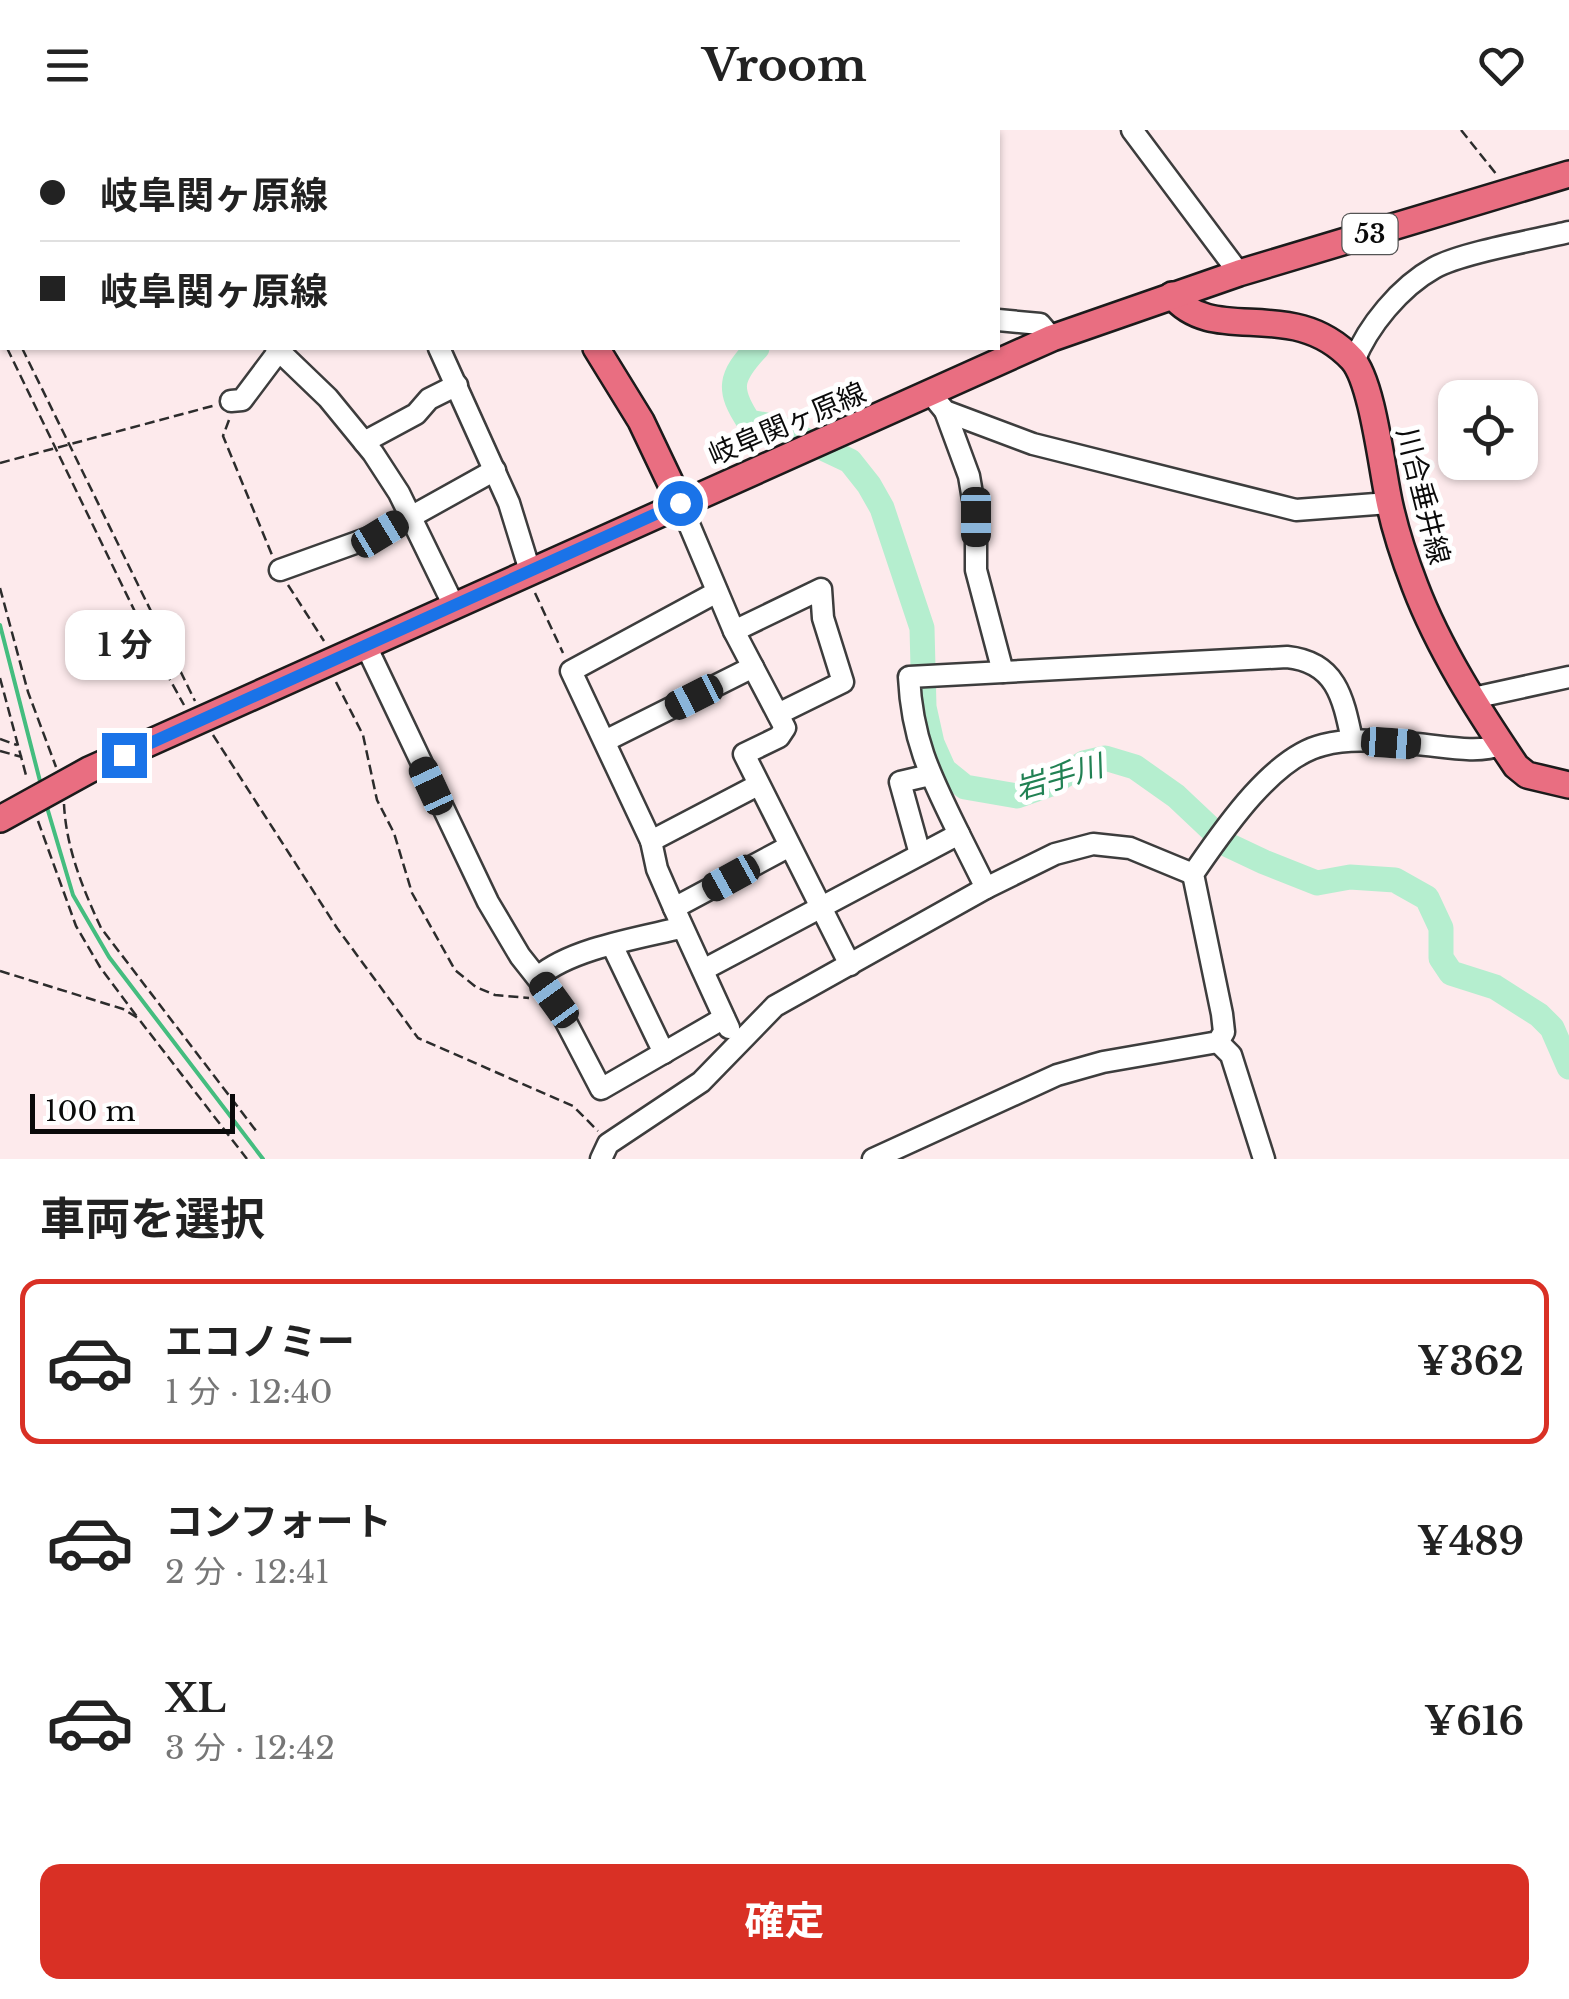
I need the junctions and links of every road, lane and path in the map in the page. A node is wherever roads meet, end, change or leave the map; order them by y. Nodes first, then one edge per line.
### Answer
1 (1132, 130) edge
2 (1461, 130) edge
3 (1569, 174) edge
4 (1510, 192) junction
5 (1569, 232) edge
6 (1238, 273) junction
7 (1172, 295) junction
8 (1000, 320) edge
9 (1052, 338) junction
10 (8, 350) edge
11 (23, 350) edge
12 (277, 350) edge
13 (440, 350) edge
14 (597, 350) edge
15 (1354, 361) junction
16 (457, 385) junction
17 (235, 401) junction
18 (938, 402) junction
19 (364, 442) junction
20 (70, 444) junction
21 (56, 448) junction
22 (0, 463) edge
23 (495, 470) junction
24 (680, 503) junction
25 (1389, 504) junction
26 (408, 517) junction
27 (280, 570) junction
28 (528, 572) junction
29 (0, 588) edge
30 (717, 592) junction
31 (454, 606) junction
32 (734, 632) junction
33 (367, 648) junction
34 (328, 664) junction
35 (753, 667) junction
36 (572, 670) junction
37 (1003, 672) junction
38 (1569, 676) edge
39 (0, 678) edge
40 (1473, 698) junction
41 (778, 714) junction
42 (199, 722) junction
43 (0, 740) edge
44 (1352, 740) junction
45 (605, 741) junction
46 (1501, 745) junction
47 (19, 746) junction
48 (0, 751) edge
49 (22, 756) junction
50 (930, 775) junction
51 (758, 784) junction
52 (60, 786) junction
53 (1569, 786) edge
54 (31, 800) junction
55 (0, 819) edge
56 (959, 834) junction
57 (651, 842) junction
58 (788, 847) junction
59 (920, 854) junction
60 (1193, 874) junction
61 (986, 888) junction
62 (821, 909) junction
63 (677, 918) junction
64 (612, 945) junction
65 (850, 965) junction
66 (703, 970) junction
67 (0, 972) edge
68 (538, 977) junction
69 (554, 1000) junction
70 (138, 1018) junction
71 (724, 1018) junction
72 (1218, 1042) junction
73 (737, 1043) junction
74 (664, 1053) junction
75 (256, 1132) dead end
76 (604, 1151) edge
77 (247, 1159) edge
78 (873, 1159) edge
79 (1264, 1159) edge

1 - 6 street
2 - 4 path
3 - 4 main road, 岐阜関ヶ原線 / 53
4 - 6 main road, 岐阜関ヶ原線 / 53
5 - 15 street
6 - 7 main road, 岐阜関ヶ原線 / 53
7 - 9 main road, 岐阜関ヶ原線 / 53
7 - 15 main road
8 - 9 street
9 - 18 main road, 岐阜関ヶ原線 / 53
10 - 21 path
11 - 20 path
12 - 17 street
12 - 19 street
13 - 16 street
14 - 24 main road
15 - 25 main road, 川合垂井線
16 - 19 street
16 - 23 street
17 - 20 path
17 - 27 path
18 - 24 main road, 岐阜関ヶ原線 / 53
18 - 25 street
18 - 37 street
19 - 26 street
20 - 21 path
20 - 42 path
21 - 22 path
21 - 42 path
23 - 26 street
23 - 28 street
24 - 28 main road, 岐阜関ヶ原線 / 53
24 - 30 street
25 - 40 main road, 川合垂井線
26 - 27 street
26 - 31 street
27 - 34 path
28 - 31 main road, 岐阜関ヶ原線 / 53
28 - 36 path
29 - 52 path
30 - 32 street
30 - 36 street
31 - 33 main road, 岐阜関ヶ原線 / 53
32 - 35 street
32 - 41 street
33 - 34 main road, 岐阜関ヶ原線 / 53
33 - 68 street
34 - 42 main road, 岐阜関ヶ原線 / 53
34 - 69 path
35 - 41 street
35 - 45 street
36 - 45 street
37 - 44 street
37 - 50 street
38 - 40 street
39 - 47 path
40 - 46 main road, 川合垂井線
41 - 51 street
42 - 52 main road, 岐阜関ヶ原線 / 53
42 - 76 path
43 - 47 path
44 - 46 street
44 - 60 street
45 - 57 street
46 - 53 main road, 川合垂井線
47 - 49 path
48 - 49 path
49 - 54 path
50 - 56 street
50 - 59 street
51 - 57 street
51 - 58 street
52 - 54 main road, 岐阜関ヶ原線 / 53
52 - 75 path
54 - 55 main road, 岐阜関ヶ原線 / 53
54 - 70 path
56 - 59 street
56 - 61 street
57 - 63 street
58 - 62 street
58 - 63 street
59 - 62 street
60 - 61 street
60 - 72 street
61 - 65 street
62 - 65 street
62 - 66 street
63 - 64 street
63 - 66 street
64 - 68 street
64 - 74 street
65 - 73 street
66 - 71 street
67 - 70 path
68 - 69 street
69 - 74 street
70 - 77 path
71 - 73 street
71 - 74 street
72 - 78 street
72 - 79 street
73 - 76 street

